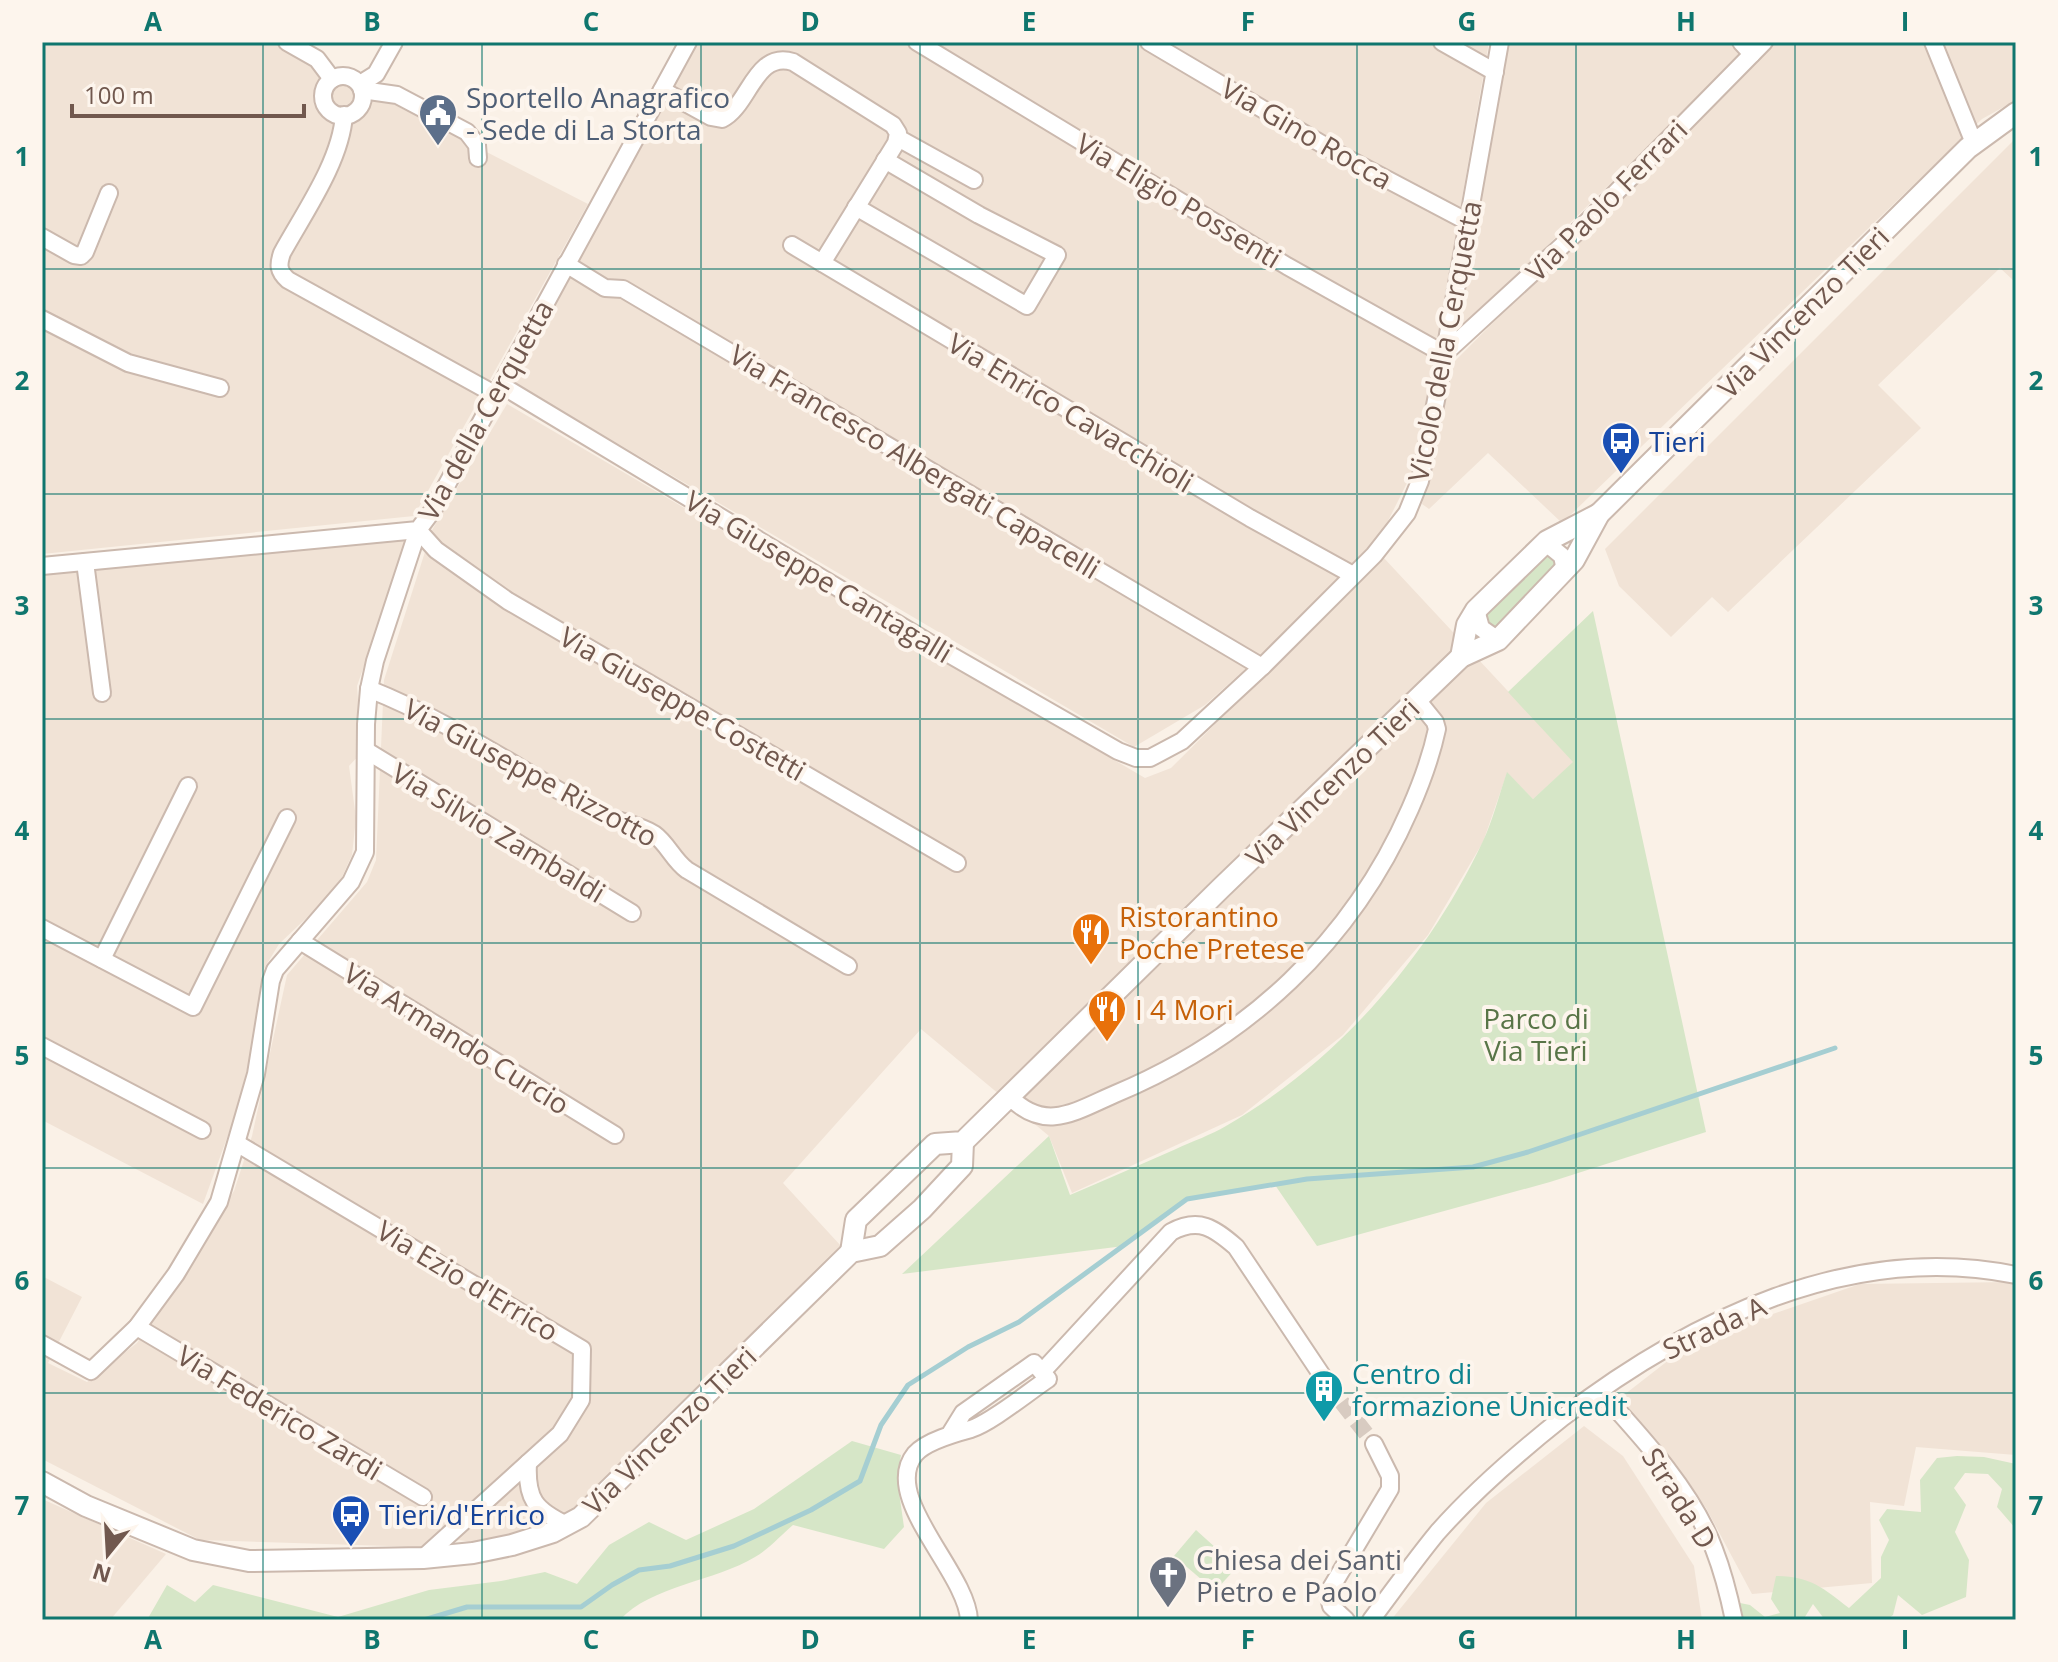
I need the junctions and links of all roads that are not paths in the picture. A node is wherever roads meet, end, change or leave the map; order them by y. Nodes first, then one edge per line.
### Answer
1 (287, 42) edge
2 (394, 42) edge
3 (688, 42) edge
4 (917, 42) edge
5 (1149, 42) edge
6 (1442, 42) edge
7 (1500, 42) edge
8 (1933, 42) edge
9 (1753, 46) edge
10 (1495, 72) junction
11 (332, 79) junction
12 (361, 87) junction
13 (662, 90) junction
14 (2016, 113) edge
15 (344, 115) junction
16 (898, 138) junction
17 (1974, 143) junction
18 (478, 158) dead end
19 (885, 160) junction
20 (974, 180) dead end
21 (109, 193) dead end
22 (856, 207) junction
23 (1466, 221) junction
24 (42, 237) edge
25 (792, 245) dead end
26 (822, 263) junction
27 (566, 264) junction
28 (42, 319) edge
29 (1444, 354) junction
30 (220, 388) dead end
31 (499, 390) junction
32 (1599, 514) junction
33 (418, 530) junction
34 (1546, 543) junction
35 (85, 562) junction
36 (42, 566) edge
37 (1565, 570) junction
38 (1353, 575) junction
39 (1476, 610) junction
40 (1498, 640) junction
41 (1461, 657) junction
42 (1262, 667) junction
43 (369, 689) junction
44 (102, 693) dead end
45 (1418, 701) junction
46 (367, 751) junction
47 (1140, 758) joint
48 (188, 786) dead end
49 (287, 818) dead end
50 (957, 863) dead end
51 (632, 913) dead end
52 (42, 928) edge
53 (300, 941) junction
54 (102, 959) junction
55 (848, 966) dead end
56 (42, 1046) edge
57 (1010, 1097) junction
58 (202, 1130) dead end
59 (615, 1135) dead end
60 (963, 1142) junction
61 (238, 1144) junction
62 (932, 1147) junction
63 (956, 1172) junction
64 (856, 1220) junction
65 (883, 1244) junction
66 (851, 1252) junction
67 (2016, 1275) edge
68 (137, 1327) junction
69 (42, 1344) edge
70 (1327, 1383) tunnel mouth
71 (1600, 1391) junction
72 (1374, 1444) tunnel mouth
73 (528, 1463) junction
74 (42, 1482) edge
75 (423, 1497) dead end
76 (567, 1525) junction
77 (423, 1558) junction
78 (969, 1620) edge
79 (1346, 1620) edge
80 (1371, 1620) edge
81 (1734, 1620) edge

1 - 11 street
2 - 12 street
3 - 13 street, Via della Cerquetta
4 - 29 street, Via Eligio Possenti
5 - 23 street, Via Gino Rocca
6 - 10 street
7 - 10 street, Vicolo della Cerquetta
8 - 17 street
9 - 29 street, Via Paolo Ferrari
10 - 23 street, Vicolo della Cerquetta
11 - 12 street
11 - 15 street
12 - 15 street
12 - 18 street
13 - 16 street
13 - 27 street, Via della Cerquetta
14 - 17 street, Via Vincenzo Tieri
15 - 31 street, Via Giuseppe Cantagalli
16 - 19 street
16 - 20 street
17 - 32 street, Via Vincenzo Tieri
19 - 22 street
19 - 22 street
21 - 24 street
22 - 26 street
23 - 29 street, Vicolo della Cerquetta
25 - 26 street, Via Enrico Cavacchioli
26 - 38 street, Via Enrico Cavacchioli
27 - 31 street, Via della Cerquetta
27 - 42 street, Via Francesco Albergati Capacelli
28 - 30 street
29 - 38 street, Vicolo della Cerquetta
31 - 33 street, Via della Cerquetta
31 - 47 street, Via Giuseppe Cantagalli
32 - 34 street, Via Vincenzo Tieri
32 - 37 street, Via Vincenzo Tieri
33 - 35 street, Via della Cerquetta
33 - 43 street
33 - 50 street, Via Giuseppe Costetti
34 - 37 street
34 - 39 street, Via Vincenzo Tieri
35 - 36 street, Via della Cerquetta
35 - 44 street
37 - 40 street, Via Vincenzo Tieri
38 - 42 street, Vicolo della Cerquetta
39 - 40 street
39 - 41 street, Via Vincenzo Tieri
40 - 41 street, Via Vincenzo Tieri
41 - 45 street, Via Vincenzo Tieri
42 - 47 street, Vicolo della Cerquetta
43 - 46 street
43 - 55 street, Via Giuseppe Rizzotto
45 - 57 street, Via Vincenzo Tieri
45 - 57 street
46 - 51 street, Via Silvio Zambaldi
46 - 53 street
48 - 54 street
49 - 54 street
52 - 54 street
53 - 59 street, Via Armando Curcio
53 - 61 street
56 - 58 street
57 - 60 street, Via Vincenzo Tieri
60 - 62 street
60 - 63 street
61 - 68 street
61 - 73 street, Via Ezio d'Errico
62 - 63 street
62 - 64 street
63 - 65 street
64 - 65 street
64 - 66 street
65 - 66 street
66 - 76 street, Via Vincenzo Tieri
67 - 71 street, Strada A
68 - 69 street
68 - 75 street, Via Federico Zardi
70 - 78 street
71 - 80 street, Strada A
71 - 81 street, Strada D
72 - 79 street
73 - 76 street
73 - 77 street, Via Ezio d'Errico
74 - 77 street, Via Vincenzo Tieri
76 - 77 street, Via Vincenzo Tieri

